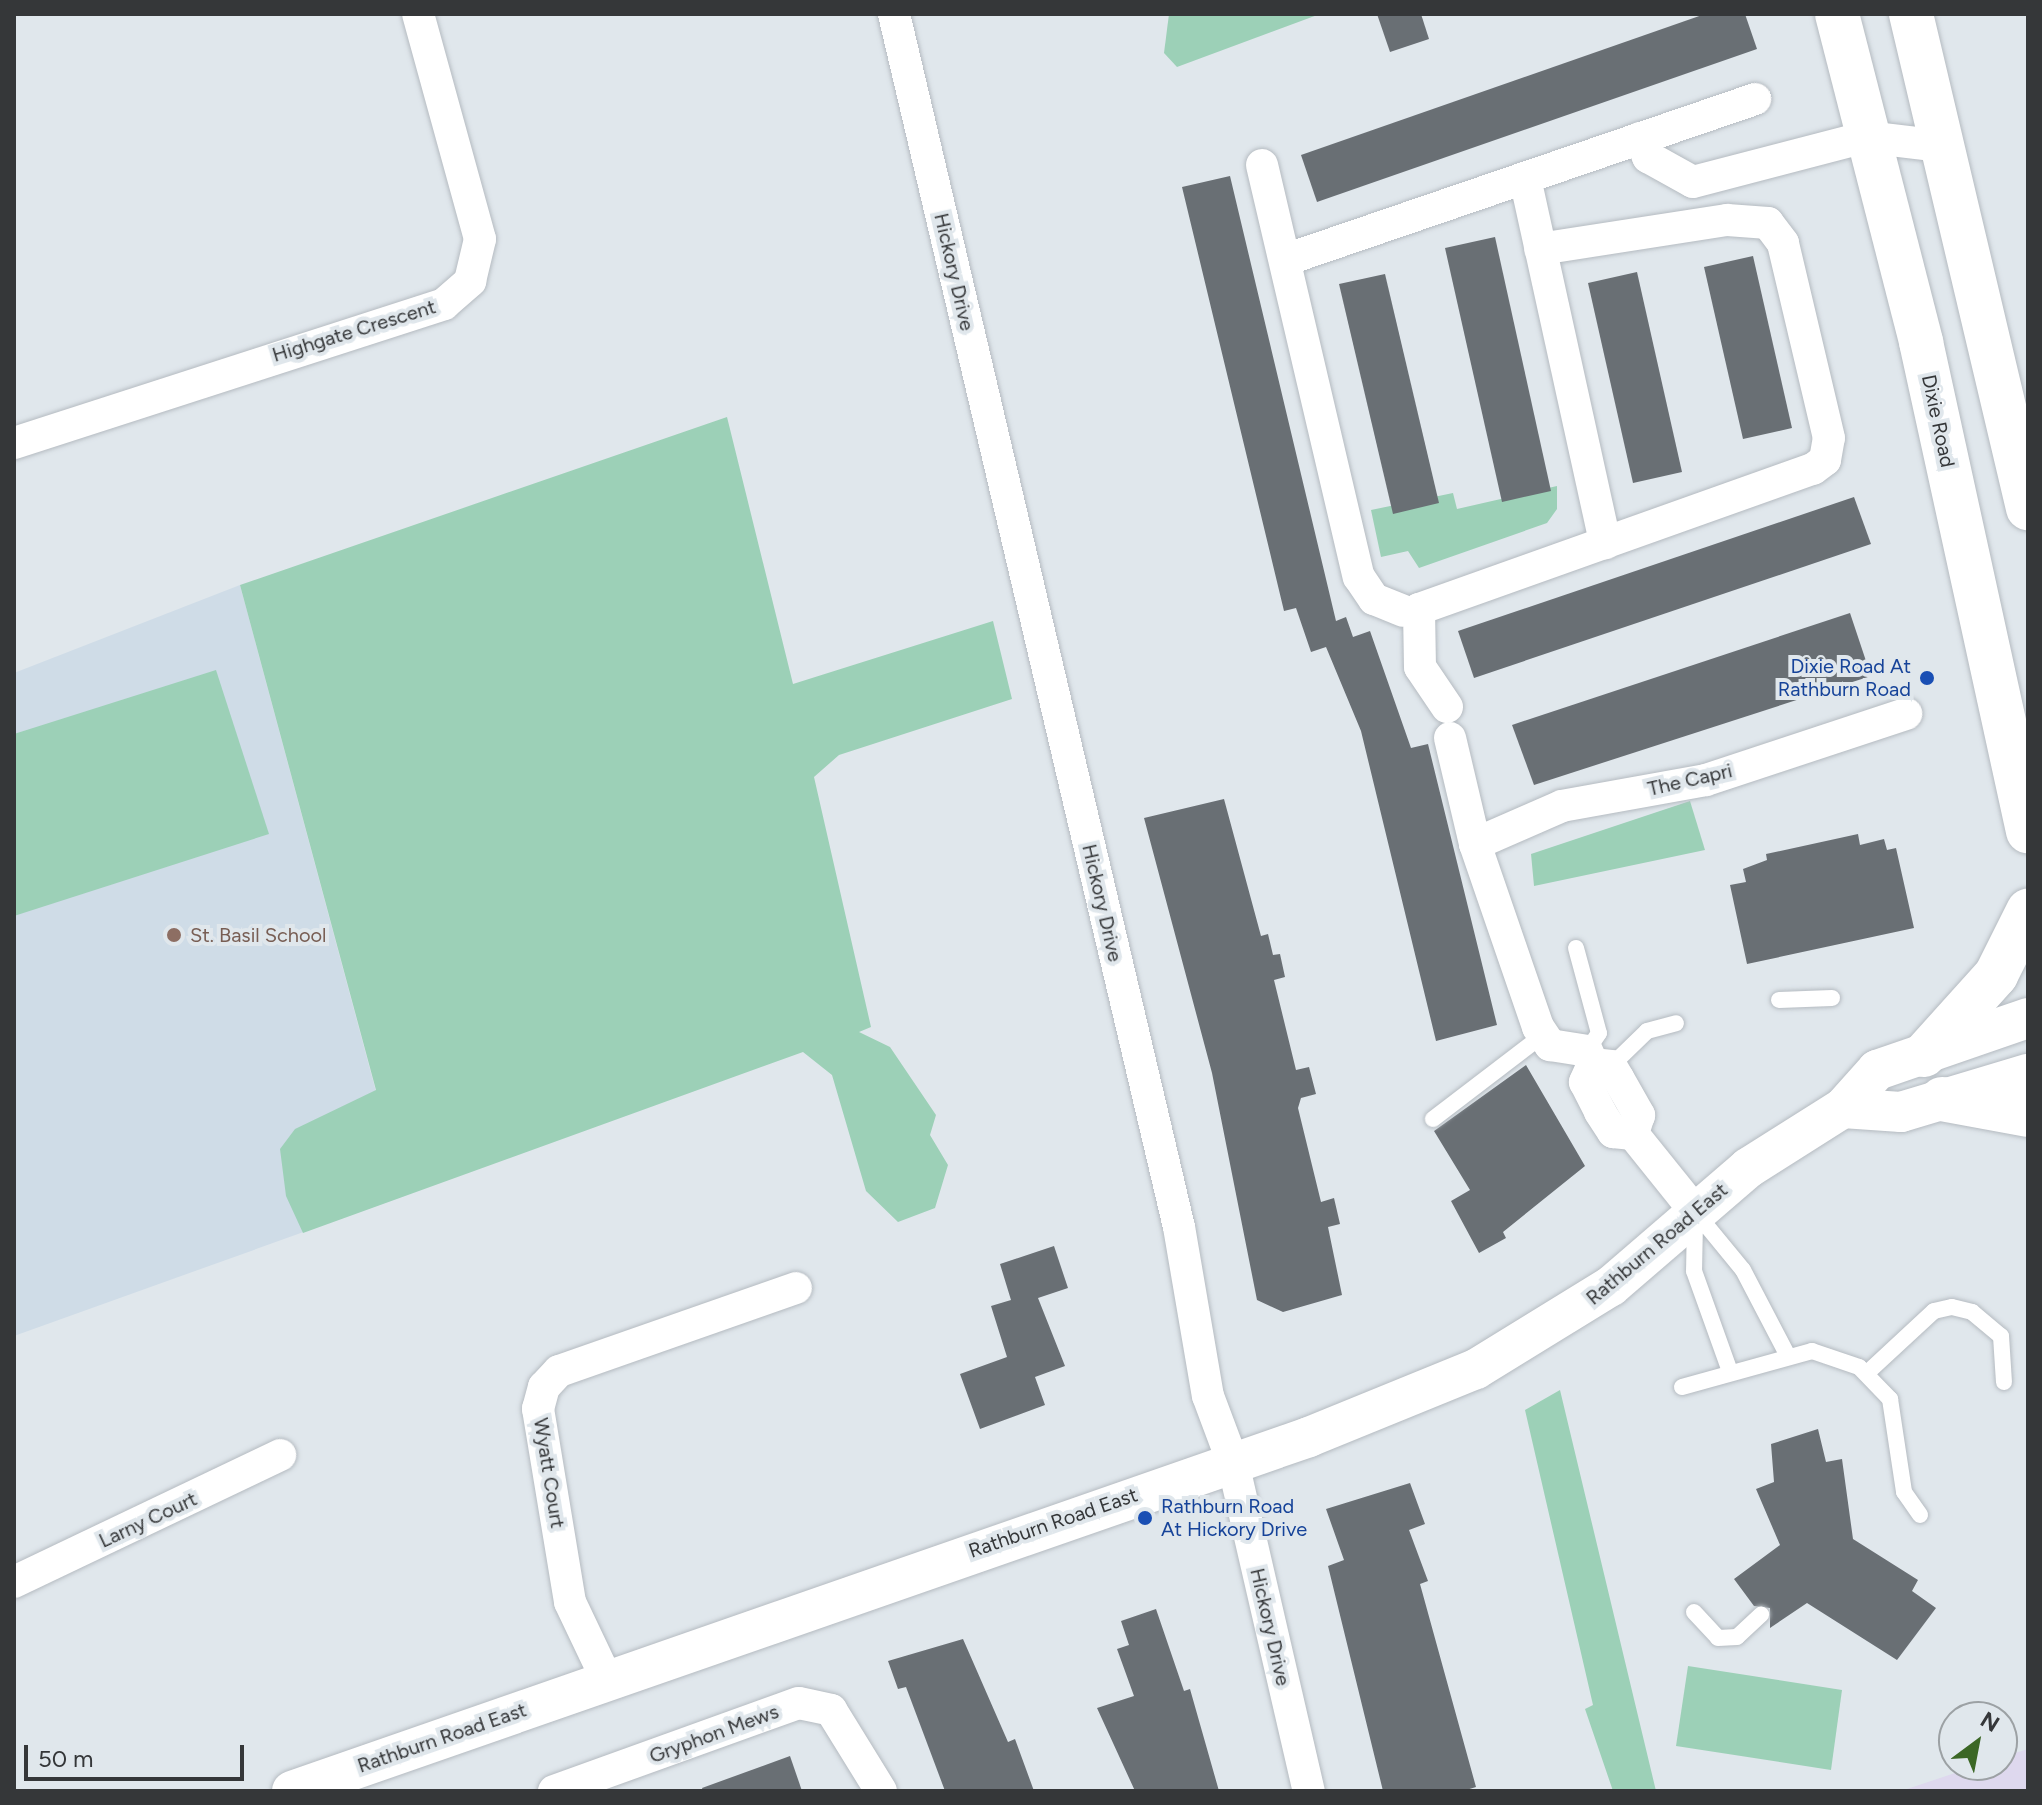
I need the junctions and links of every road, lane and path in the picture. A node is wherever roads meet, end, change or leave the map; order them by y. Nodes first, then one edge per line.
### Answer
1 (418, 14) edge
2 (894, 14) edge
3 (1837, 14) edge
4 (1911, 14) edge
5 (1755, 99) dead end
6 (1640, 138) junction
7 (1850, 143) junction
8 (1941, 146) junction
9 (1262, 165) dead end
10 (1525, 178) junction
11 (1540, 249) junction
12 (1285, 260) junction
13 (14, 443) edge
14 (2028, 508) edge
15 (1605, 543) junction
16 (1411, 610) junction
17 (1906, 714) dead end
18 (2028, 831) edge
19 (1475, 844) junction
20 (2028, 911) edge
21 (1576, 948) dead end
22 (1832, 998) dead end
23 (1779, 1000) dead end
24 (2028, 1018) edge
25 (1676, 1023) dead end
26 (1543, 1035) junction
27 (1924, 1055) junction
28 (1597, 1060) junction
29 (2028, 1074) edge
30 (1942, 1099) junction
31 (1843, 1108) junction
32 (2028, 1115) edge
33 (1433, 1119) dead end
34 (1695, 1211) junction
35 (796, 1288) dead end
36 (1788, 1356) junction
37 (1729, 1369) junction
38 (1867, 1373) junction
39 (2004, 1382) dead end
40 (1682, 1387) dead end
41 (280, 1455) dead end
42 (1233, 1463) junction
43 (1920, 1515) dead end
44 (14, 1582) edge
45 (1694, 1612) dead end
46 (1761, 1615) dead end
47 (607, 1680) junction
48 (292, 1791) edge
49 (554, 1791) edge
50 (881, 1791) edge
51 (1309, 1791) edge

1 - 13 street, Highgate Crescent
2 - 42 street, Hickory Drive
3 - 7 main road, Dixie Road
4 - 8 main road
5 - 6 street
6 - 7 street
6 - 10 street
7 - 8 street
7 - 18 main road, Dixie Road
8 - 14 main road
9 - 12 street
10 - 11 street
10 - 12 street
11 - 15 street
11 - 15 street
12 - 16 street
15 - 16 street
16 - 19 street
17 - 19 street, The Capri
19 - 26 street
20 - 27 main road
21 - 28 lane
22 - 23 lane
24 - 27 street, Rathburn Road East
25 - 28 lane
26 - 28 street
26 - 33 lane
27 - 31 street, Rathburn Road East
28 - 34 street
29 - 30 street, Rathburn Road East
30 - 31 street, Rathburn Road East
30 - 32 main road
31 - 34 street, Rathburn Road East
34 - 36 lane
34 - 37 lane
34 - 42 street, Rathburn Road East
35 - 47 street, Wyatt Court
36 - 37 lane
36 - 38 lane
37 - 40 lane
38 - 39 lane
38 - 43 lane
41 - 44 street, Larny Court
42 - 47 street, Rathburn Road East
42 - 51 street, Hickory Drive
45 - 46 lane
47 - 48 street, Rathburn Road East
49 - 50 street, Gryphon Mews

